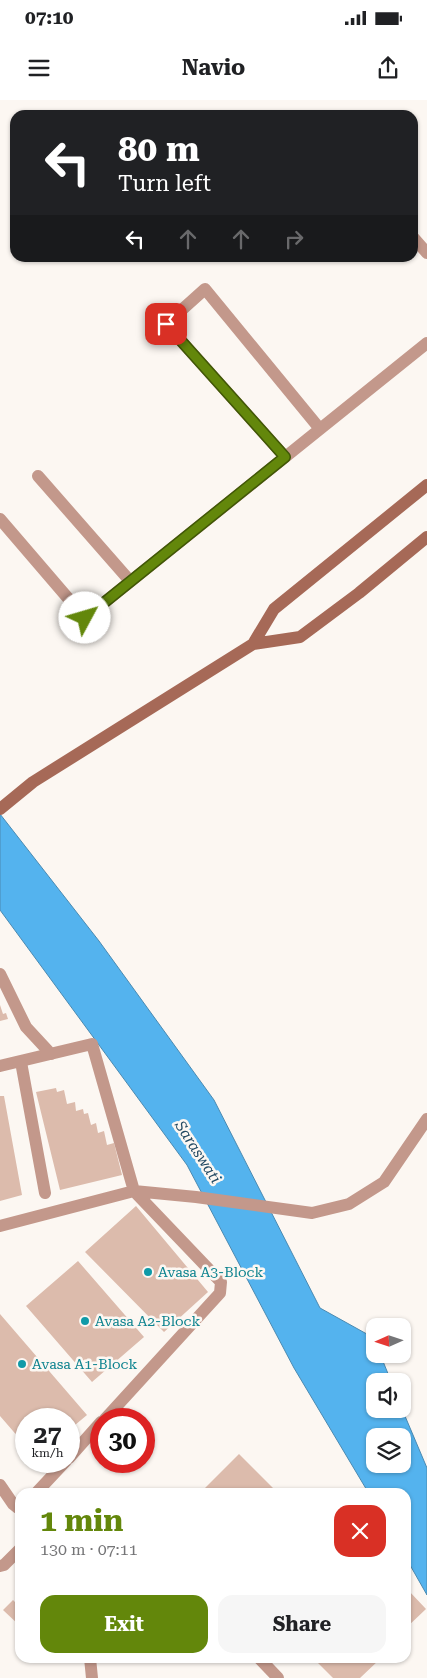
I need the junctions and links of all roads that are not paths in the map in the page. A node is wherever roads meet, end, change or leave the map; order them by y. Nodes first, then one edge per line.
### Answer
1 (418, 243) edge
2 (427, 253) edge
3 (427, 343) edge
4 (320, 429) junction
5 (285, 457) junction
6 (38, 476) dead end
7 (427, 485) edge
8 (0, 519) edge
9 (427, 537) edge
10 (130, 582) junction
11 (253, 644) junction
12 (0, 809) edge
13 (0, 974) edge
14 (51, 1054) junction
15 (21, 1062) junction
16 (0, 1066) edge
17 (427, 1119) edge
18 (134, 1191) junction
19 (44, 1193) dead end
20 (0, 1226) edge
21 (115, 1408) edge
22 (90, 1434) edge
23 (80, 1446) edge
24 (55, 1473) edge
25 (0, 1485) edge
26 (41, 1488) edge
27 (15, 1506) edge
28 (15, 1554) edge
29 (0, 1566) edge
30 (90, 1663) edge
31 (264, 1663) edge
32 (92, 1678) edge
33 (278, 1678) edge

1 - 2 street
3 - 4 street
4 - 5 street
4 - 5 street
5 - 10 street
6 - 10 street
7 - 11 street
8 - 10 street
9 - 11 street
11 - 12 street
13 - 14 street
14 - 15 street
14 - 18 street
15 - 16 street
15 - 19 street
17 - 18 street
18 - 20 street
18 - 21 street
22 - 23 street
24 - 26 street
25 - 27 street
28 - 29 street
30 - 32 street
31 - 33 street

